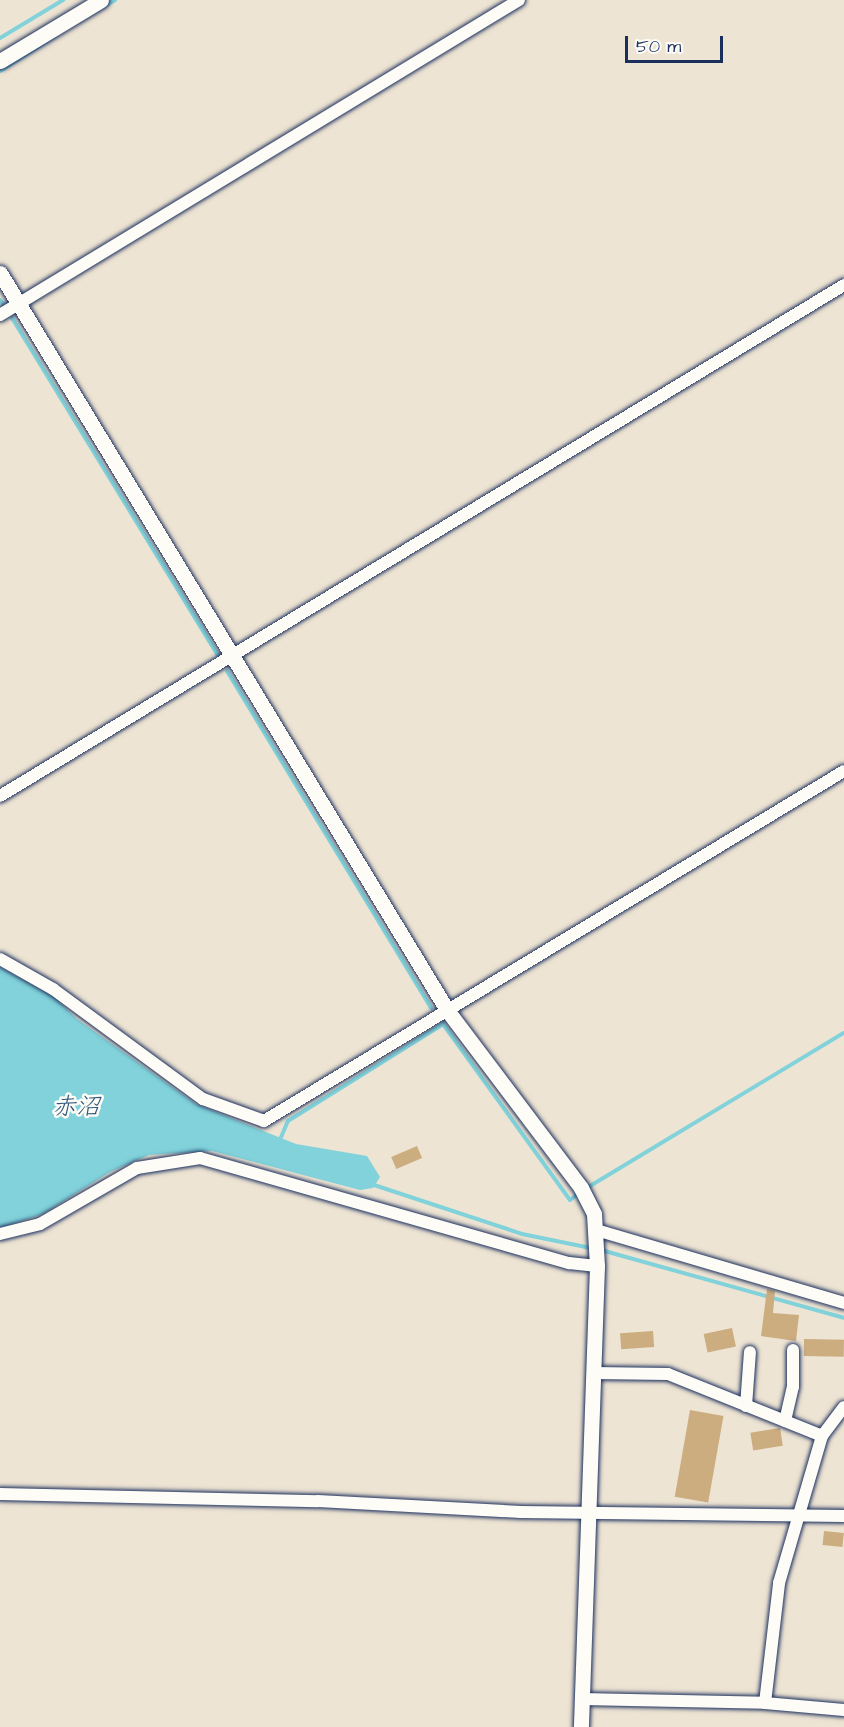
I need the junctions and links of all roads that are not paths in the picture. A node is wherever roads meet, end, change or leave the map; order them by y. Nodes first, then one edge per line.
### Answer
1 (101, 0) edge
2 (519, 0) edge
3 (0, 61) edge
4 (0, 273) edge
5 (844, 285) edge
6 (19, 304) junction
7 (0, 315) edge
8 (233, 656) junction
9 (844, 771) edge
10 (0, 796) edge
11 (0, 959) edge
12 (447, 1010) junction
13 (596, 1233) junction
14 (0, 1234) edge
15 (597, 1261) junction
16 (844, 1303) edge
17 (793, 1350) dead end
18 (750, 1352) dead end
19 (593, 1373) junction
20 (746, 1406) junction
21 (844, 1407) edge
22 (785, 1421) junction
23 (822, 1436) junction
24 (0, 1494) edge
25 (587, 1511) junction
26 (799, 1516) junction
27 (844, 1516) edge
28 (581, 1699) junction
29 (765, 1703) junction
30 (844, 1710) edge
31 (581, 1727) edge

1 - 3 street
2 - 6 street
4 - 6 street
5 - 8 street
6 - 7 street
6 - 8 street
8 - 10 street
8 - 12 street
9 - 12 street
11 - 12 street
12 - 13 street
13 - 15 street
13 - 16 street
14 - 15 street
15 - 19 street
17 - 22 street
18 - 20 street
19 - 20 street
19 - 25 street
20 - 22 street
21 - 23 street
22 - 23 street
23 - 26 street
24 - 25 street
25 - 26 street
25 - 28 street
26 - 27 street
26 - 29 street
28 - 29 street
28 - 31 street
29 - 30 street

